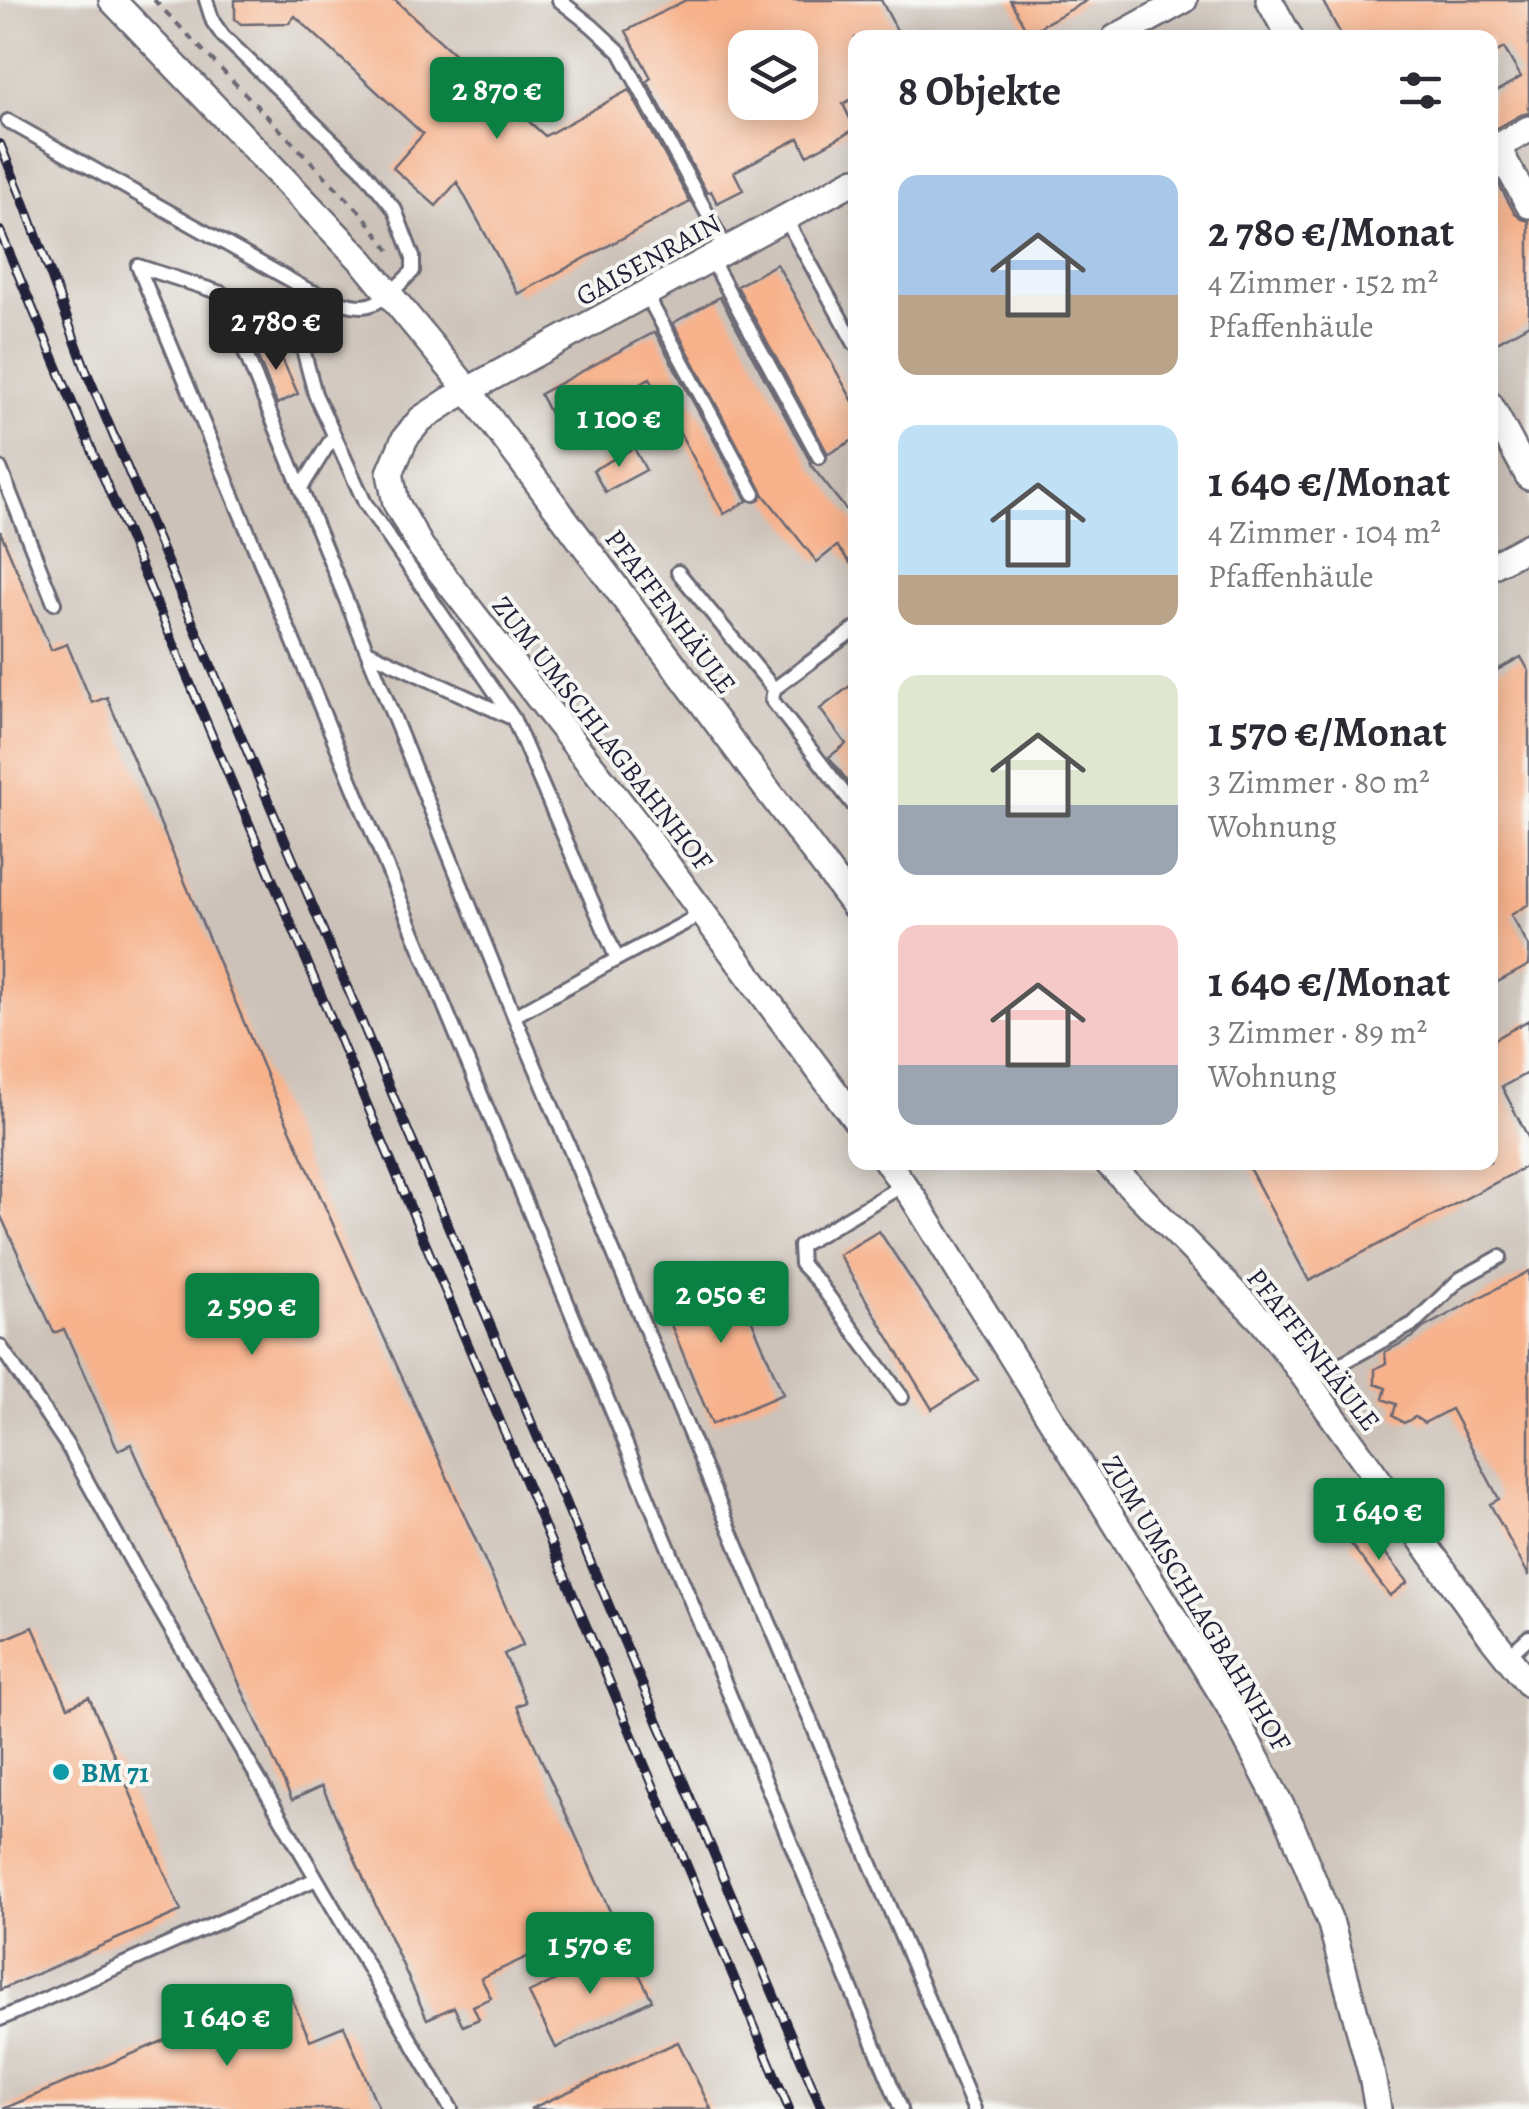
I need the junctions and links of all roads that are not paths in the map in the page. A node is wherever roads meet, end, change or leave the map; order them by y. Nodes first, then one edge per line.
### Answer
1 (206, 0) edge
2 (559, 0) edge
3 (1184, 0) edge
4 (1269, 0) edge
5 (126, 5) edge
6 (1130, 30) edge
7 (1286, 30) edge
8 (8, 122) dead end
9 (1529, 129) edge
10 (1498, 147) edge
11 (1498, 155) edge
12 (848, 184) edge
13 (1529, 205) edge
14 (786, 218) junction
15 (719, 254) junction
16 (400, 284) junction
17 (222, 292) junction
18 (646, 294) junction
19 (848, 331) edge
20 (469, 391) junction
21 (1498, 420) edge
22 (334, 435) junction
23 (820, 456) dead end
24 (0, 468) edge
25 (1529, 477) edge
26 (301, 488) junction
27 (754, 494) dead end
28 (1529, 546) edge
29 (1498, 562) edge
30 (678, 572) dead end
31 (54, 603) dead end
32 (848, 634) edge
33 (367, 651) junction
34 (774, 688) junction
35 (512, 718) junction
36 (848, 799) edge
37 (848, 898) edge
38 (704, 912) junction
39 (617, 959) junction
40 (514, 1016) junction
41 (848, 1109) edge
42 (893, 1170) edge
43 (1115, 1170) edge
44 (904, 1184) junction
45 (1500, 1257) dead end
46 (0, 1346) edge
47 (1308, 1382) junction
48 (902, 1397) dead end
49 (1529, 1637) edge
50 (1507, 1657) junction
51 (1529, 1684) edge
52 (316, 1879) junction
53 (0, 2019) edge
54 (451, 2109) edge
55 (901, 2109) edge
56 (974, 2109) edge
57 (1378, 2109) edge

1 - 16 lane
2 - 15 lane
3 - 6 street
4 - 7 street
5 - 16 street, PFAFFENHÄULE
8 - 16 lane
9 - 10 street
11 - 13 street
12 - 14 street, GAISENRAIN
14 - 15 street, GAISENRAIN
14 - 19 lane
15 - 18 street, GAISENRAIN
15 - 23 lane
16 - 20 street, PFAFFENHÄULE
17 - 22 lane
17 - 26 lane
17 - 55 lane
18 - 20 street, GAISENRAIN
18 - 27 lane
20 - 37 street, PFAFFENHÄULE
20 - 38 street, ZUM UMSCHLAGBAHNHOF
21 - 25 street
22 - 26 lane
22 - 35 lane
24 - 31 lane
26 - 33 lane
28 - 29 street
30 - 34 lane
32 - 34 lane
33 - 35 lane
33 - 40 lane
34 - 36 lane
35 - 39 lane
38 - 39 lane
38 - 41 street, ZUM UMSCHLAGBAHNHOF
39 - 40 lane
40 - 56 lane
42 - 44 street, ZUM UMSCHLAGBAHNHOF
43 - 47 street, PFAFFENHÄULE
44 - 48 lane
44 - 57 street, ZUM UMSCHLAGBAHNHOF
45 - 47 lane
46 - 52 lane
47 - 50 street, PFAFFENHÄULE
49 - 50 lane
50 - 51 street, PFAFFENHÄULE
52 - 53 lane
52 - 54 lane

